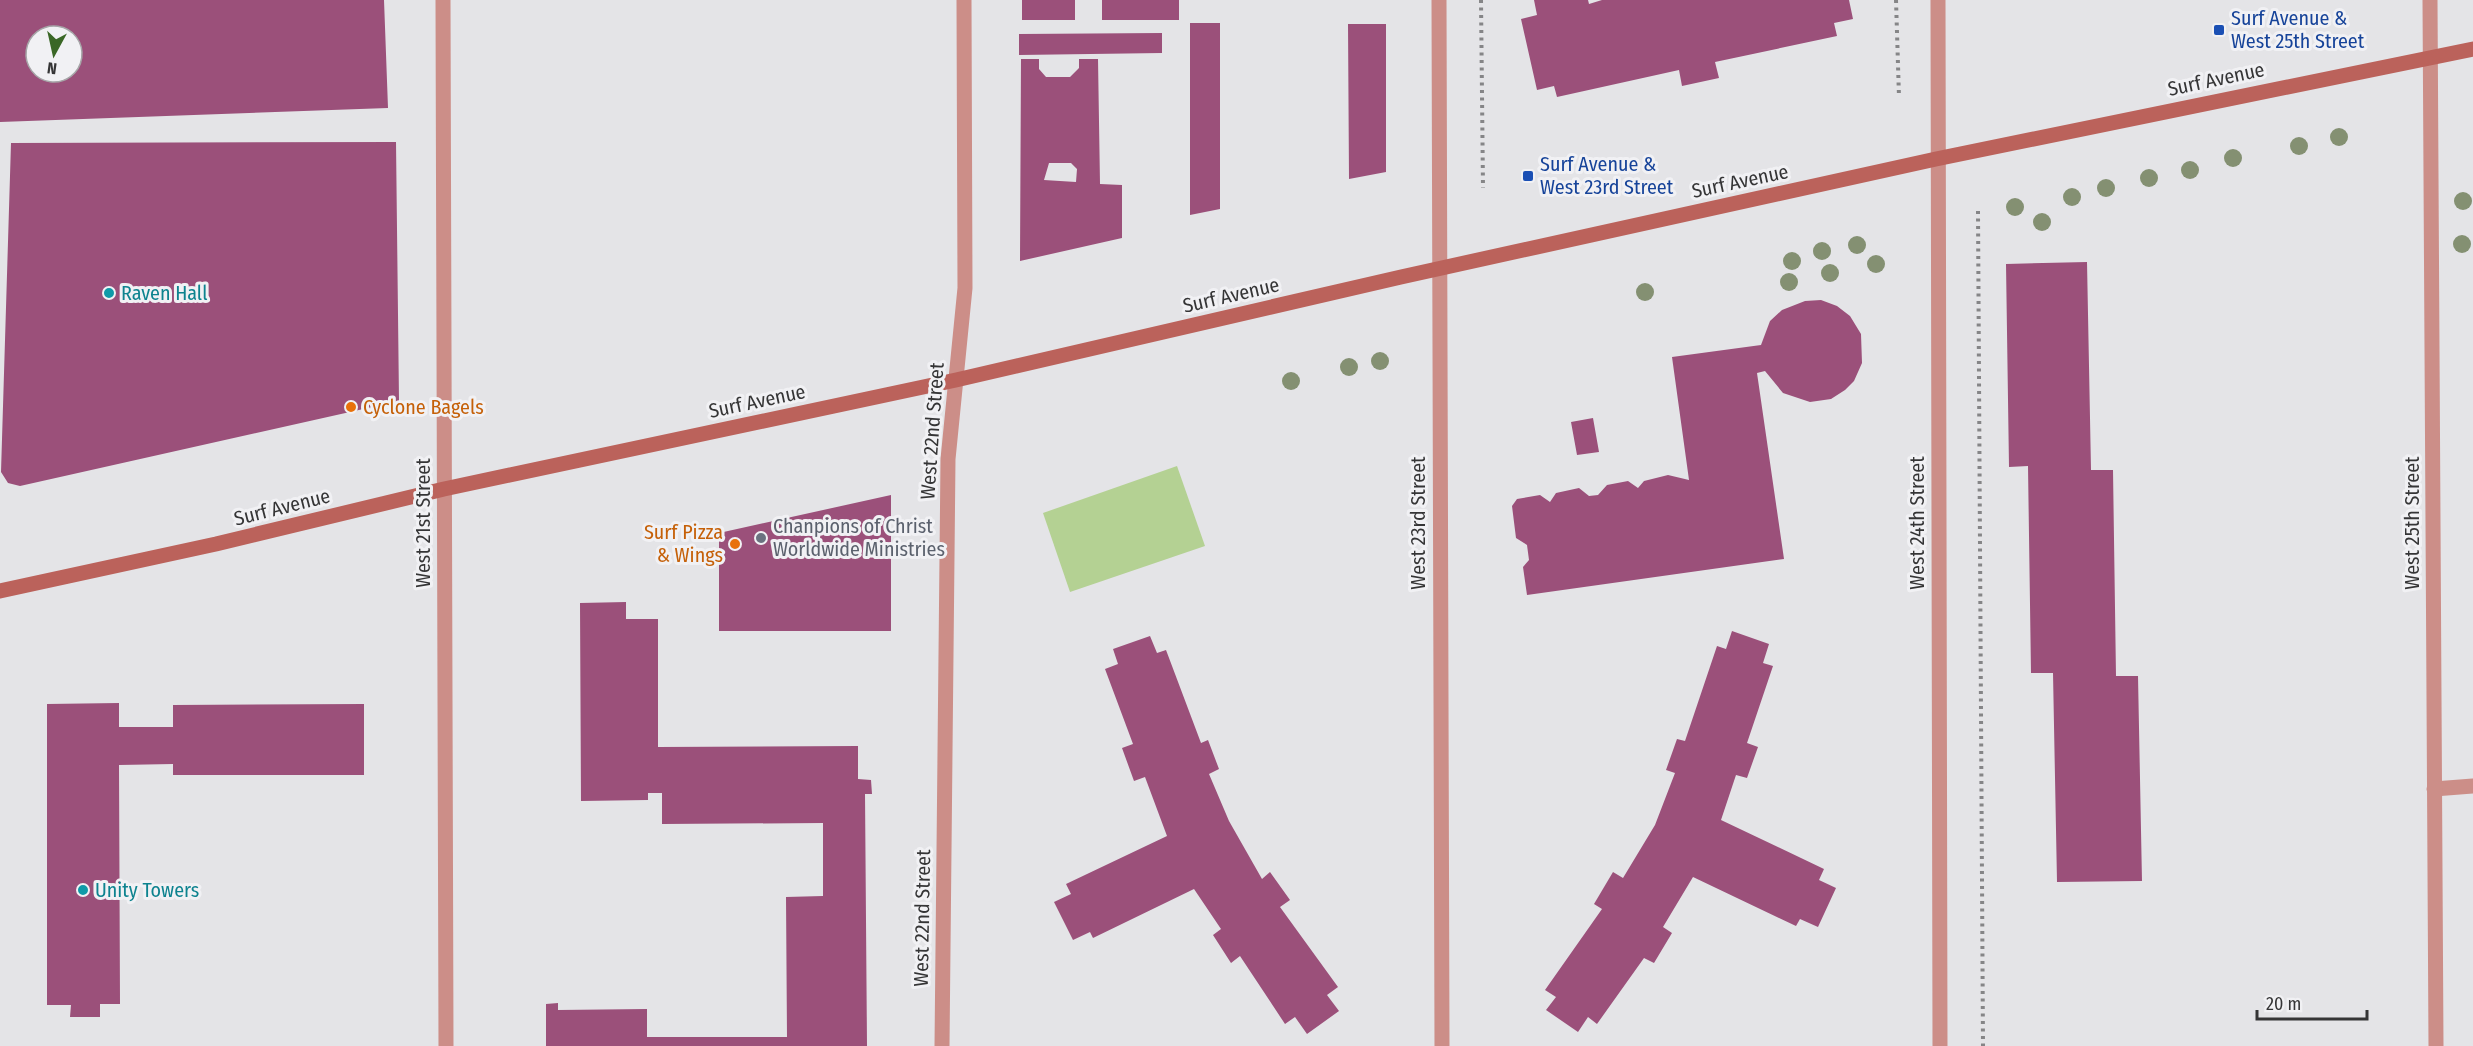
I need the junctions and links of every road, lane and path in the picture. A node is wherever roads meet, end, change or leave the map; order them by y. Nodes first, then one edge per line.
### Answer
1 (443, 0) edge
2 (964, 0) edge
3 (1439, 0) edge
4 (1481, 0) edge
5 (1896, 0) edge
6 (1938, 0) edge
7 (2430, 0) edge
8 (2473, 49) edge
9 (2431, 56) junction
10 (1899, 98) dead end
11 (1936, 159) junction
12 (1483, 188) dead end
13 (1978, 211) dead end
14 (1439, 269) junction
15 (956, 380) junction
16 (444, 489) junction
17 (0, 591) edge
18 (2473, 786) edge
19 (2434, 789) junction
20 (446, 1046) edge
21 (942, 1046) edge
22 (1442, 1046) edge
23 (1940, 1046) edge
24 (1983, 1046) edge
25 (2436, 1046) edge

1 - 16 street, West 21st Street
2 - 15 street, West 22nd Street
3 - 14 street, West 23rd Street
4 - 12 path
5 - 10 path
6 - 11 street, West 24th Street
7 - 9 street, West 25th Street
8 - 9 main road, Surf Avenue
9 - 11 main road, Surf Avenue
9 - 19 street, West 25th Street
11 - 14 main road, Surf Avenue
11 - 23 street, West 24th Street
13 - 24 path
14 - 15 main road, Surf Avenue
14 - 22 street, West 23rd Street
15 - 16 main road, Surf Avenue
15 - 21 street, West 22nd Street
16 - 17 main road, Surf Avenue
16 - 20 street, West 21st Street
18 - 19 street
19 - 25 street, West 25th Street

